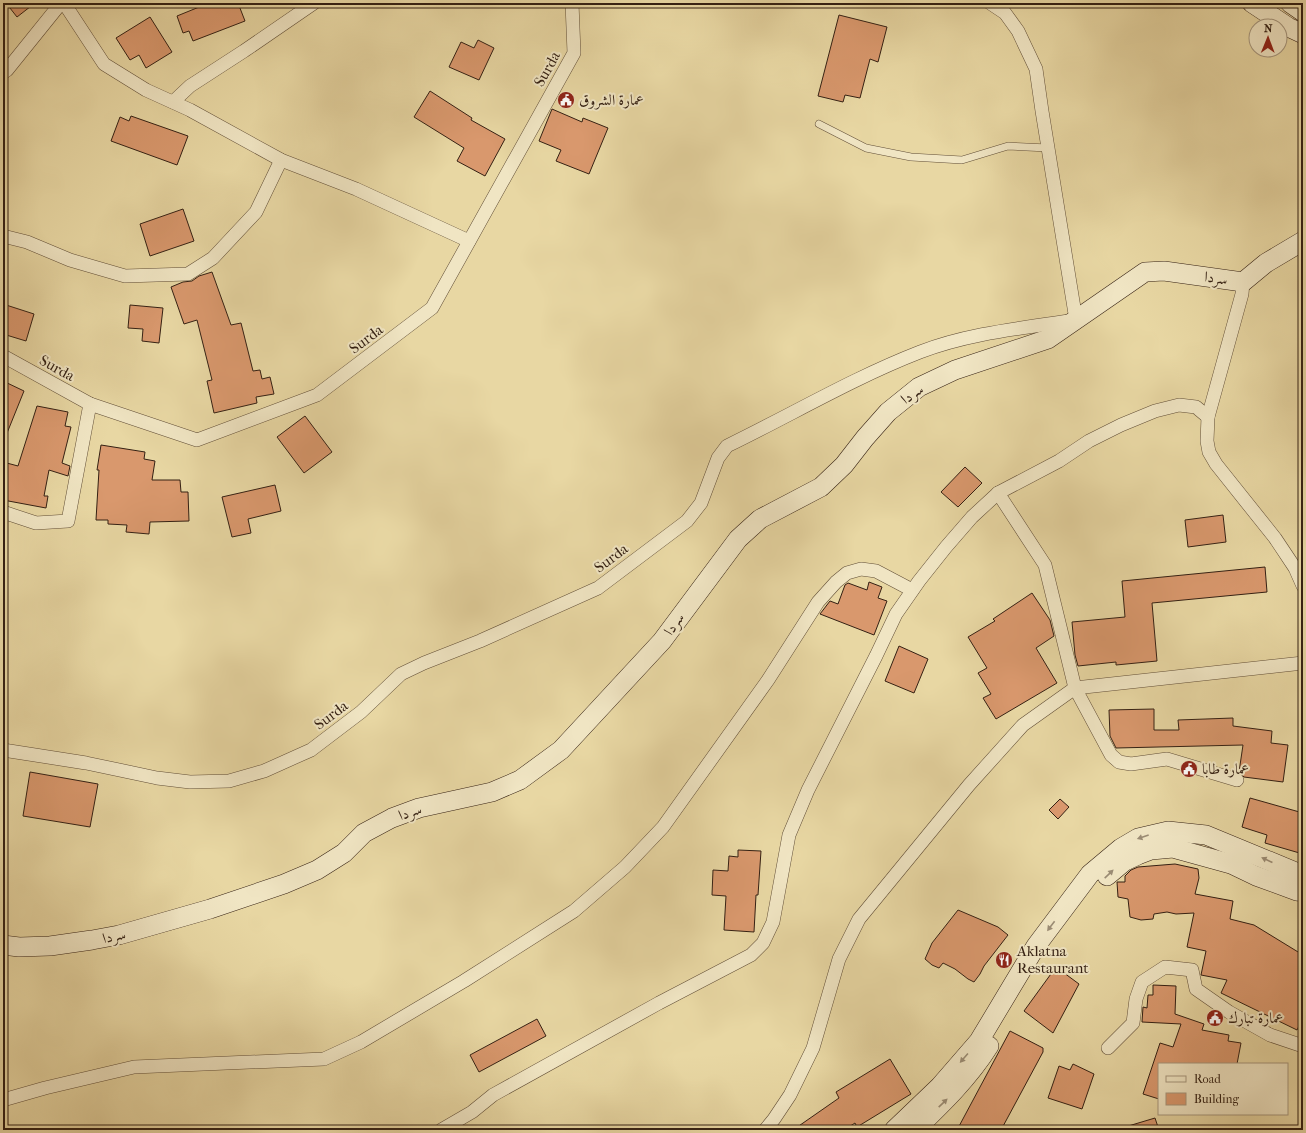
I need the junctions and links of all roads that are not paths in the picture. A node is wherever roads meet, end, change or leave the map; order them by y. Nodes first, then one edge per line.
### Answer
1 (63, 3) edge
2 (314, 3) edge
3 (572, 3) edge
4 (990, 3) edge
5 (1252, 3) edge
6 (1290, 3) edge
7 (1303, 12) edge
8 (1303, 34) edge
9 (3, 73) edge
10 (173, 102) junction
11 (819, 124) dead end
12 (1048, 148) junction
13 (281, 160) junction
14 (3, 236) edge
15 (469, 241) junction
16 (1303, 241) edge
17 (1243, 282) junction
18 (1076, 320) junction
19 (3, 356) edge
20 (90, 404) junction
21 (1208, 417) junction
22 (998, 493) junction
23 (3, 512) edge
24 (1303, 586) edge
25 (912, 590) junction
26 (1303, 663) edge
27 (1075, 688) junction
28 (3, 750) edge
29 (1237, 780) dead end
30 (1303, 875) edge
31 (1303, 884) edge
32 (3, 945) edge
33 (1042, 949) junction
34 (1303, 1046) edge
35 (1108, 1048) dead end
36 (3, 1100) edge
37 (441, 1130) edge
38 (765, 1130) edge
39 (894, 1130) edge
40 (915, 1130) edge

1 - 9 street
1 - 10 street
2 - 10 street
3 - 15 street, Surda
4 - 12 street
5 - 8 street
6 - 7 street
10 - 13 street
11 - 12 lane
12 - 18 street
13 - 14 street
13 - 15 street
15 - 20 street, Surda
16 - 17 street, سردا
17 - 18 street, سردا
17 - 21 street
18 - 28 street, Surda
18 - 32 street, سردا
19 - 20 street, Surda
20 - 23 street
21 - 22 street
21 - 24 street
22 - 25 street
22 - 27 street
25 - 36 street
25 - 37 street
26 - 27 street
27 - 29 street
27 - 38 street
30 -> 33 street
33 -> 31 street
33 -> 39 street
40 -> 33 street
34 - 35 street

